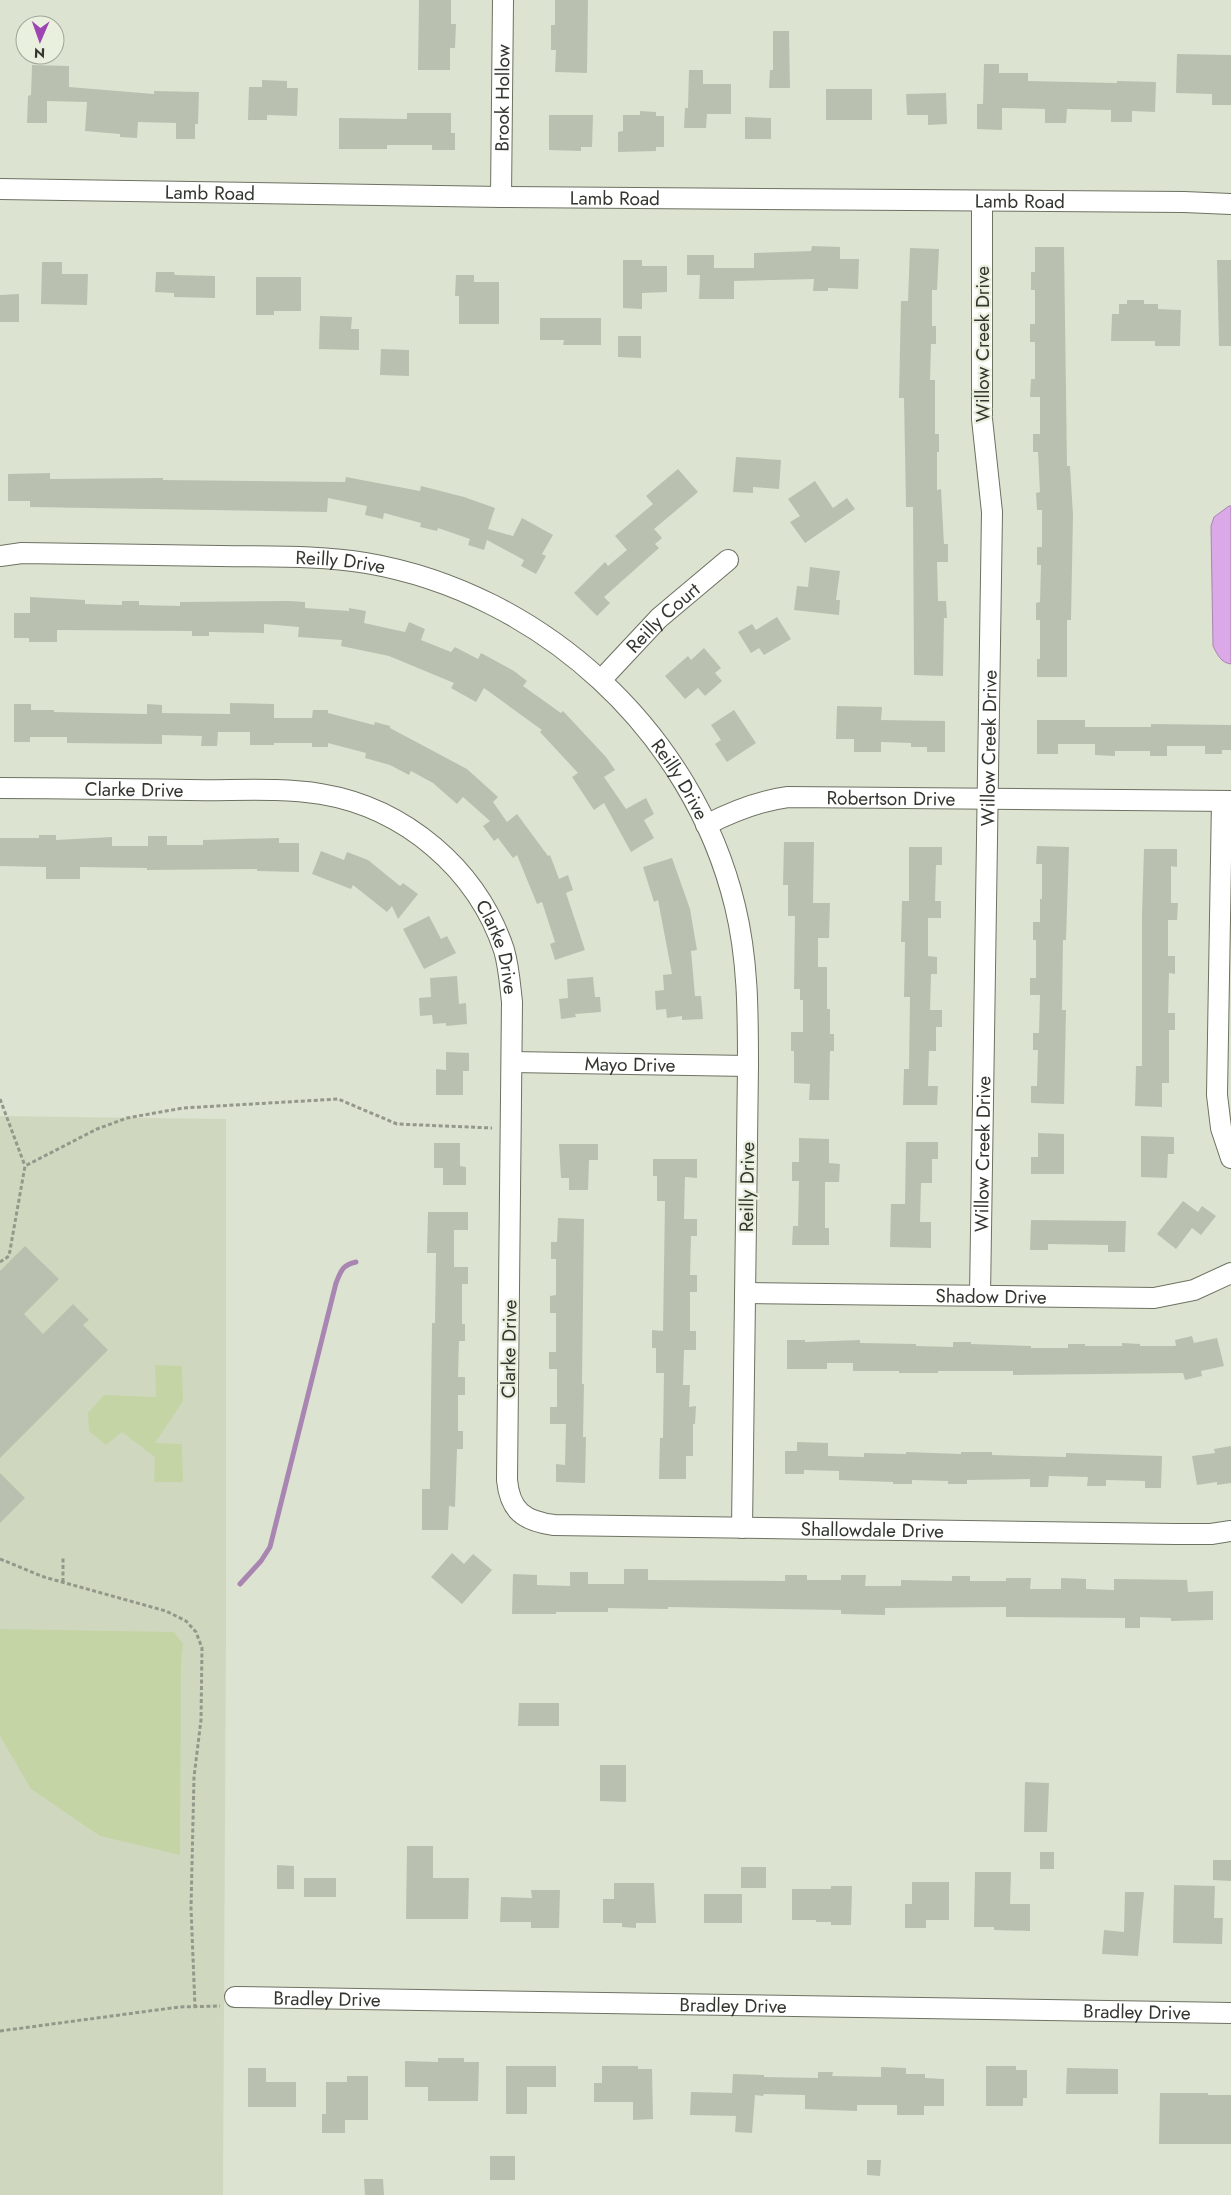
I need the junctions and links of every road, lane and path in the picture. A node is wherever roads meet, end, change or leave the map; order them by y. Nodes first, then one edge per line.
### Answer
1 (503, 0) edge
2 (0, 189) edge
3 (501, 197) junction
4 (982, 201) junction
5 (1231, 204) edge
6 (0, 556) edge
7 (728, 560) dead end
8 (601, 680) junction
9 (0, 788) edge
10 (987, 799) junction
11 (1227, 801) edge
12 (706, 825) junction
13 (512, 1062) junction
14 (748, 1066) junction
15 (0, 1099) edge
16 (492, 1128) dead end
17 (1231, 1158) edge
18 (25, 1166) junction
19 (0, 1262) edge
20 (1231, 1272) edge
21 (746, 1293) junction
22 (980, 1296) junction
23 (517, 1511) joint
24 (742, 1528) junction
25 (1231, 1531) edge
26 (63, 1557) dead end
27 (0, 1559) edge
28 (63, 1582) junction
29 (234, 1997) joint
30 (195, 2007) junction
31 (1231, 2013) edge
32 (0, 2031) edge

1 - 3 street, Brook Hollow
2 - 3 street, Lamb Road
3 - 4 street, Lamb Road
4 - 5 street, Lamb Road
4 - 10 street, Willow Creek Drive
6 - 8 street, Reilly Drive
7 - 8 street, Reilly Court
8 - 12 street, Reilly Drive
9 - 13 street, Clarke Drive
10 - 11 street, Robertson Drive
10 - 12 street, Robertson Drive
10 - 22 street, Willow Creek Drive
11 - 17 street
12 - 14 street, Reilly Drive
13 - 14 street, Mayo Drive
13 - 23 street, Clarke Drive
14 - 21 street, Reilly Drive
15 - 18 path
16 - 18 path
18 - 19 path
20 - 22 street, Shadow Drive
21 - 22 street, Shadow Drive
21 - 24 street, Reilly Drive
23 - 24 street, Shallowdale Drive
24 - 25 street, Shallowdale Drive
26 - 28 path
27 - 28 path
28 - 30 path
29 - 30 path
29 - 31 street, Bradley Drive
30 - 32 path

